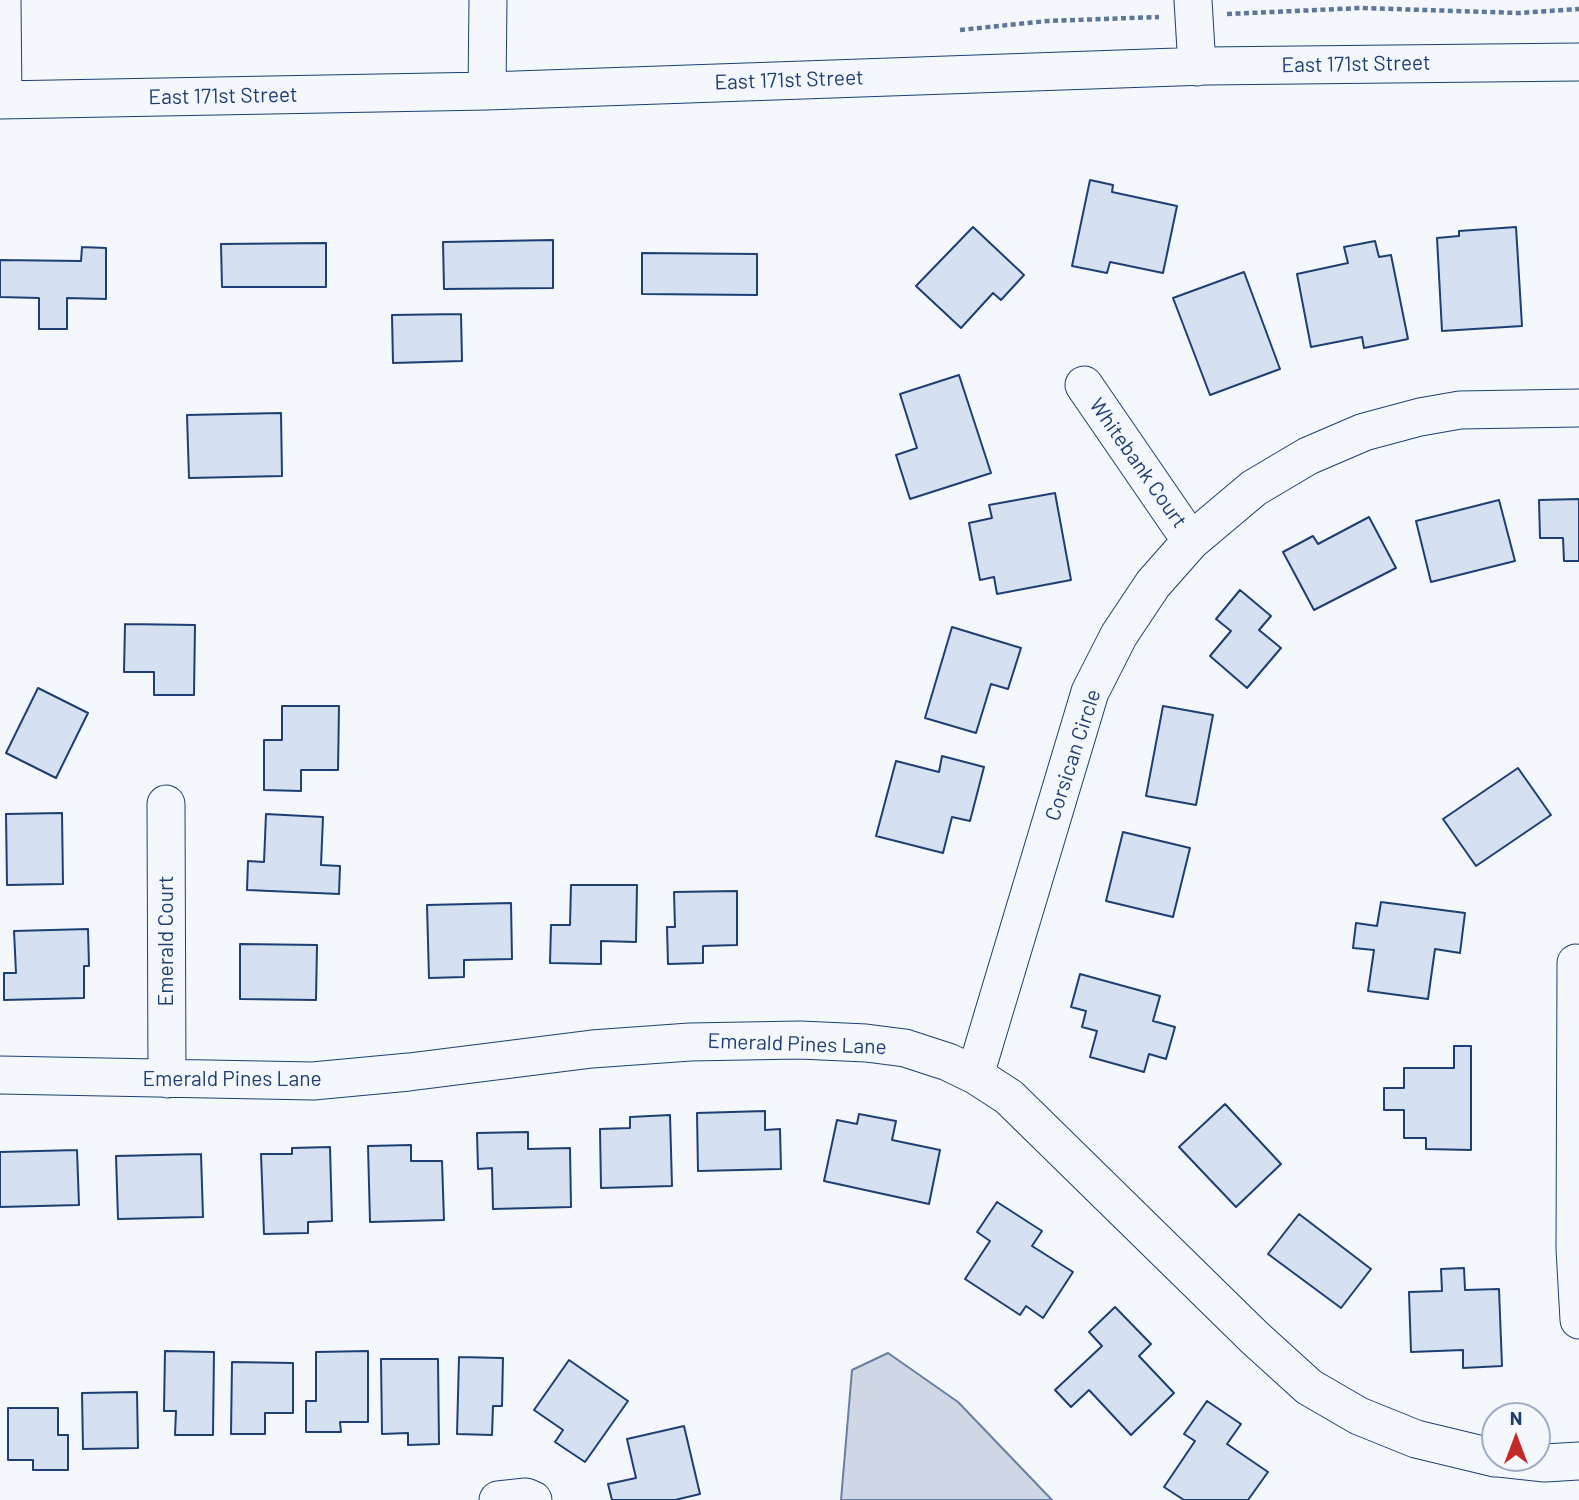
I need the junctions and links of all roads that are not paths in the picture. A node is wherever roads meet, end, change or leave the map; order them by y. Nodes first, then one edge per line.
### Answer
1 (2, 0) edge
2 (488, 0) edge
3 (1193, 8) edge
4 (1579, 62) edge
5 (1197, 67) junction
6 (487, 91) junction
7 (2, 100) edge
8 (1084, 385) dead end
9 (1579, 408) edge
10 (1191, 541) junction
11 (166, 804) dead end
12 (1576, 963) dead end
13 (0, 1075) edge
14 (975, 1075) junction
15 (167, 1079) junction
16 (1579, 1320) edge
17 (1481, 1454) edge
18 (1579, 1461) edge
19 (1551, 1463) edge
20 (498, 1500) edge
21 (533, 1500) edge

1 - 7 street
2 - 6 street
3 - 5 street
4 - 5 street, East 171st Street
5 - 6 street, East 171st Street
6 - 7 street, East 171st Street
8 - 10 street, Whitebank Court
9 - 10 street, Corsican Circle
10 - 14 street, Corsican Circle
11 - 15 street, Emerald Court
12 - 16 street
13 - 15 street, Emerald Pines Lane
14 - 15 street, Emerald Pines Lane
14 - 17 street, Emerald Pines Lane
18 - 19 street, Emerald Pines Lane
20 - 21 street

